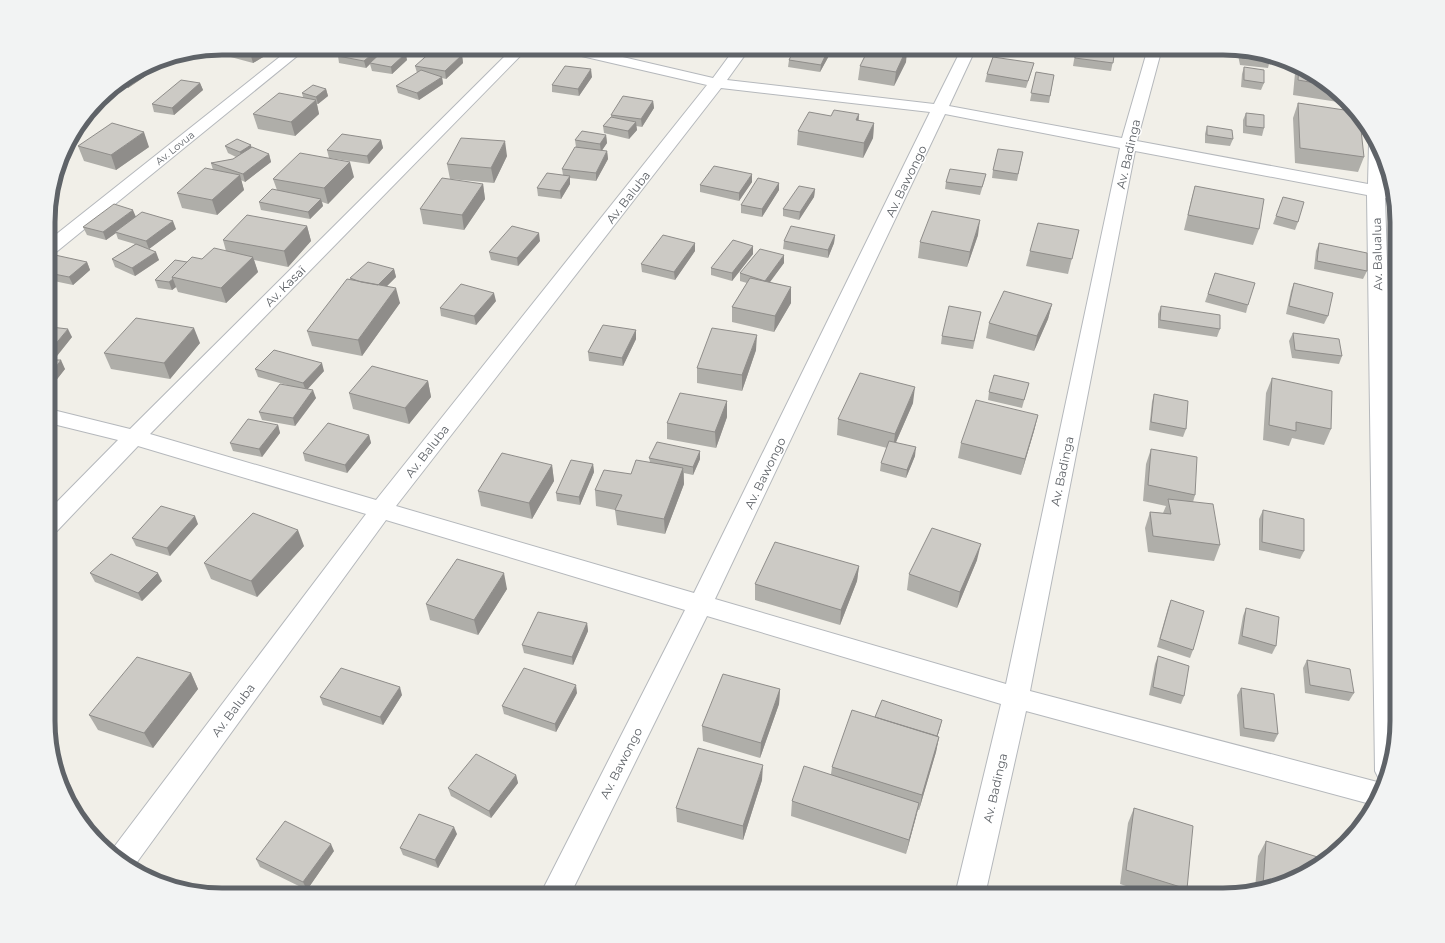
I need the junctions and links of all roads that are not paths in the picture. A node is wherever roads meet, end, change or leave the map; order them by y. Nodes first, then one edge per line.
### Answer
1 (291, 55) edge
2 (514, 55) edge
3 (595, 55) edge
4 (738, 55) edge
5 (966, 55) edge
6 (1153, 55) edge
7 (717, 83) junction
8 (941, 110) junction
9 (1128, 146) junction
10 (1380, 166) edge
11 (1384, 193) edge
12 (55, 245) edge
13 (55, 417) edge
14 (134, 437) junction
15 (381, 510) junction
16 (55, 520) edge
17 (701, 603) junction
18 (1016, 698) junction
19 (1389, 744) edge
20 (1374, 793) edge
21 (124, 857) edge
22 (558, 888) edge
23 (972, 888) edge

1 - 12 street, Av. Lovua
2 - 14 street, Av. Kasaï
3 - 7 street
4 - 7 street, Av. Baluba
5 - 8 street, Av. Bawongo
6 - 9 street, Av. Badinga
7 - 8 street
7 - 15 street, Av. Baluba
8 - 9 street
8 - 17 street, Av. Bawongo
9 - 11 street
9 - 18 street, Av. Badinga
10 - 11 street, Av. Balualua
11 - 19 street, Av. Balualua
13 - 14 street
14 - 15 street
14 - 16 street, Av. Kasaï
15 - 17 street
15 - 21 street, Av. Baluba
17 - 18 street
17 - 22 street, Av. Bawongo
18 - 20 street
18 - 23 street, Av. Badinga

